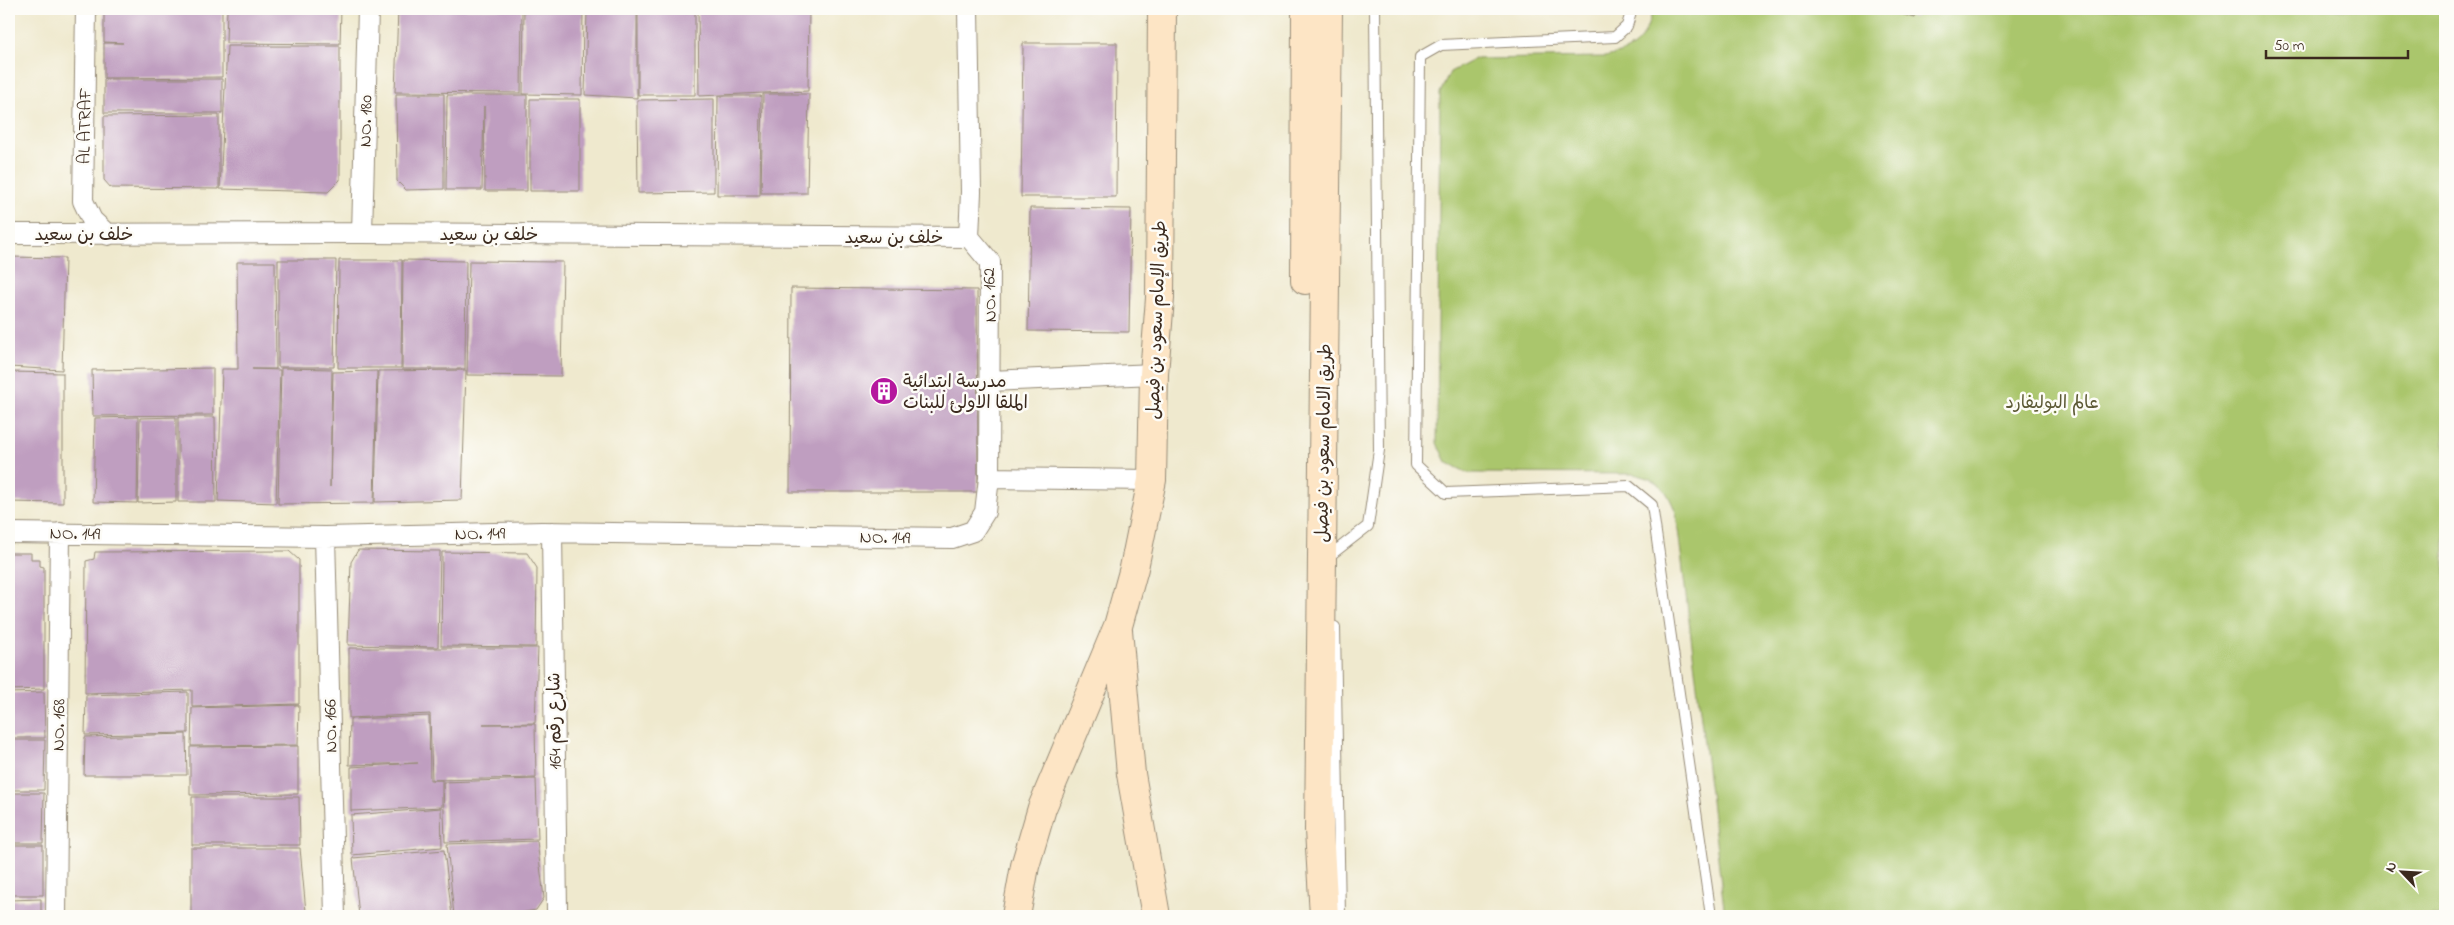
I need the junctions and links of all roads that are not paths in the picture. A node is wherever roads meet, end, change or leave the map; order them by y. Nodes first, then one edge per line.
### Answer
1 (86, 9) edge
2 (368, 9) edge
3 (968, 9) edge
4 (1162, 9) edge
5 (1306, 9) edge
6 (1328, 9) edge
7 (1375, 9) edge
8 (1632, 9) edge
9 (362, 233) junction
10 (9, 234) edge
11 (108, 235) junction
12 (969, 237) junction
13 (1154, 374) junction
14 (990, 381) junction
15 (989, 478) junction
16 (1152, 480) junction
17 (552, 532) junction
18 (9, 533) edge
19 (60, 533) junction
20 (325, 537) junction
21 (952, 538) joint
22 (1330, 559) junction
23 (1334, 612) dead end
24 (1118, 626) junction
25 (1321, 878) junction
26 (557, 910) dead end
27 (56, 916) edge
28 (335, 916) edge
29 (1016, 916) edge
30 (1156, 916) edge
31 (1308, 916) edge
32 (1324, 916) edge
33 (1340, 916) edge
34 (1711, 916) edge

1 - 11 street, AL ATRAF
2 - 9 street, NO. 180
3 - 12 street
4 - 13 main road, طريق الإمام سعود بن فيصل
5 - 22 main road
6 - 22 main road, طريق الامام سعود بن فيصل
7 - 22 lane
8 - 34 lane
9 - 11 street, خلف بن سعيد
9 - 12 street, خلف بن سعيد
10 - 11 street, خلف بن سعيد
12 - 14 street, NO. 162
13 - 14 street
13 - 16 main road, طريق الإمام سعود بن فيصل
14 - 15 street, NO. 162
15 - 16 street
15 - 21 street, NO. 162
16 - 24 main road, طريق الإمام سعود بن فيصل
17 - 20 street, NO. 149
17 - 21 street, NO. 149
17 - 26 street, شارع رقم 164
18 - 19 street, NO. 149
19 - 20 street, NO. 149
19 - 27 street, NO. 168
20 - 28 street, NO. 166
22 - 25 main road, طريق الامام سعود بن فيصل
23 - 33 lane
24 - 29 main road
24 - 30 main road
25 - 31 main road
25 - 32 main road

